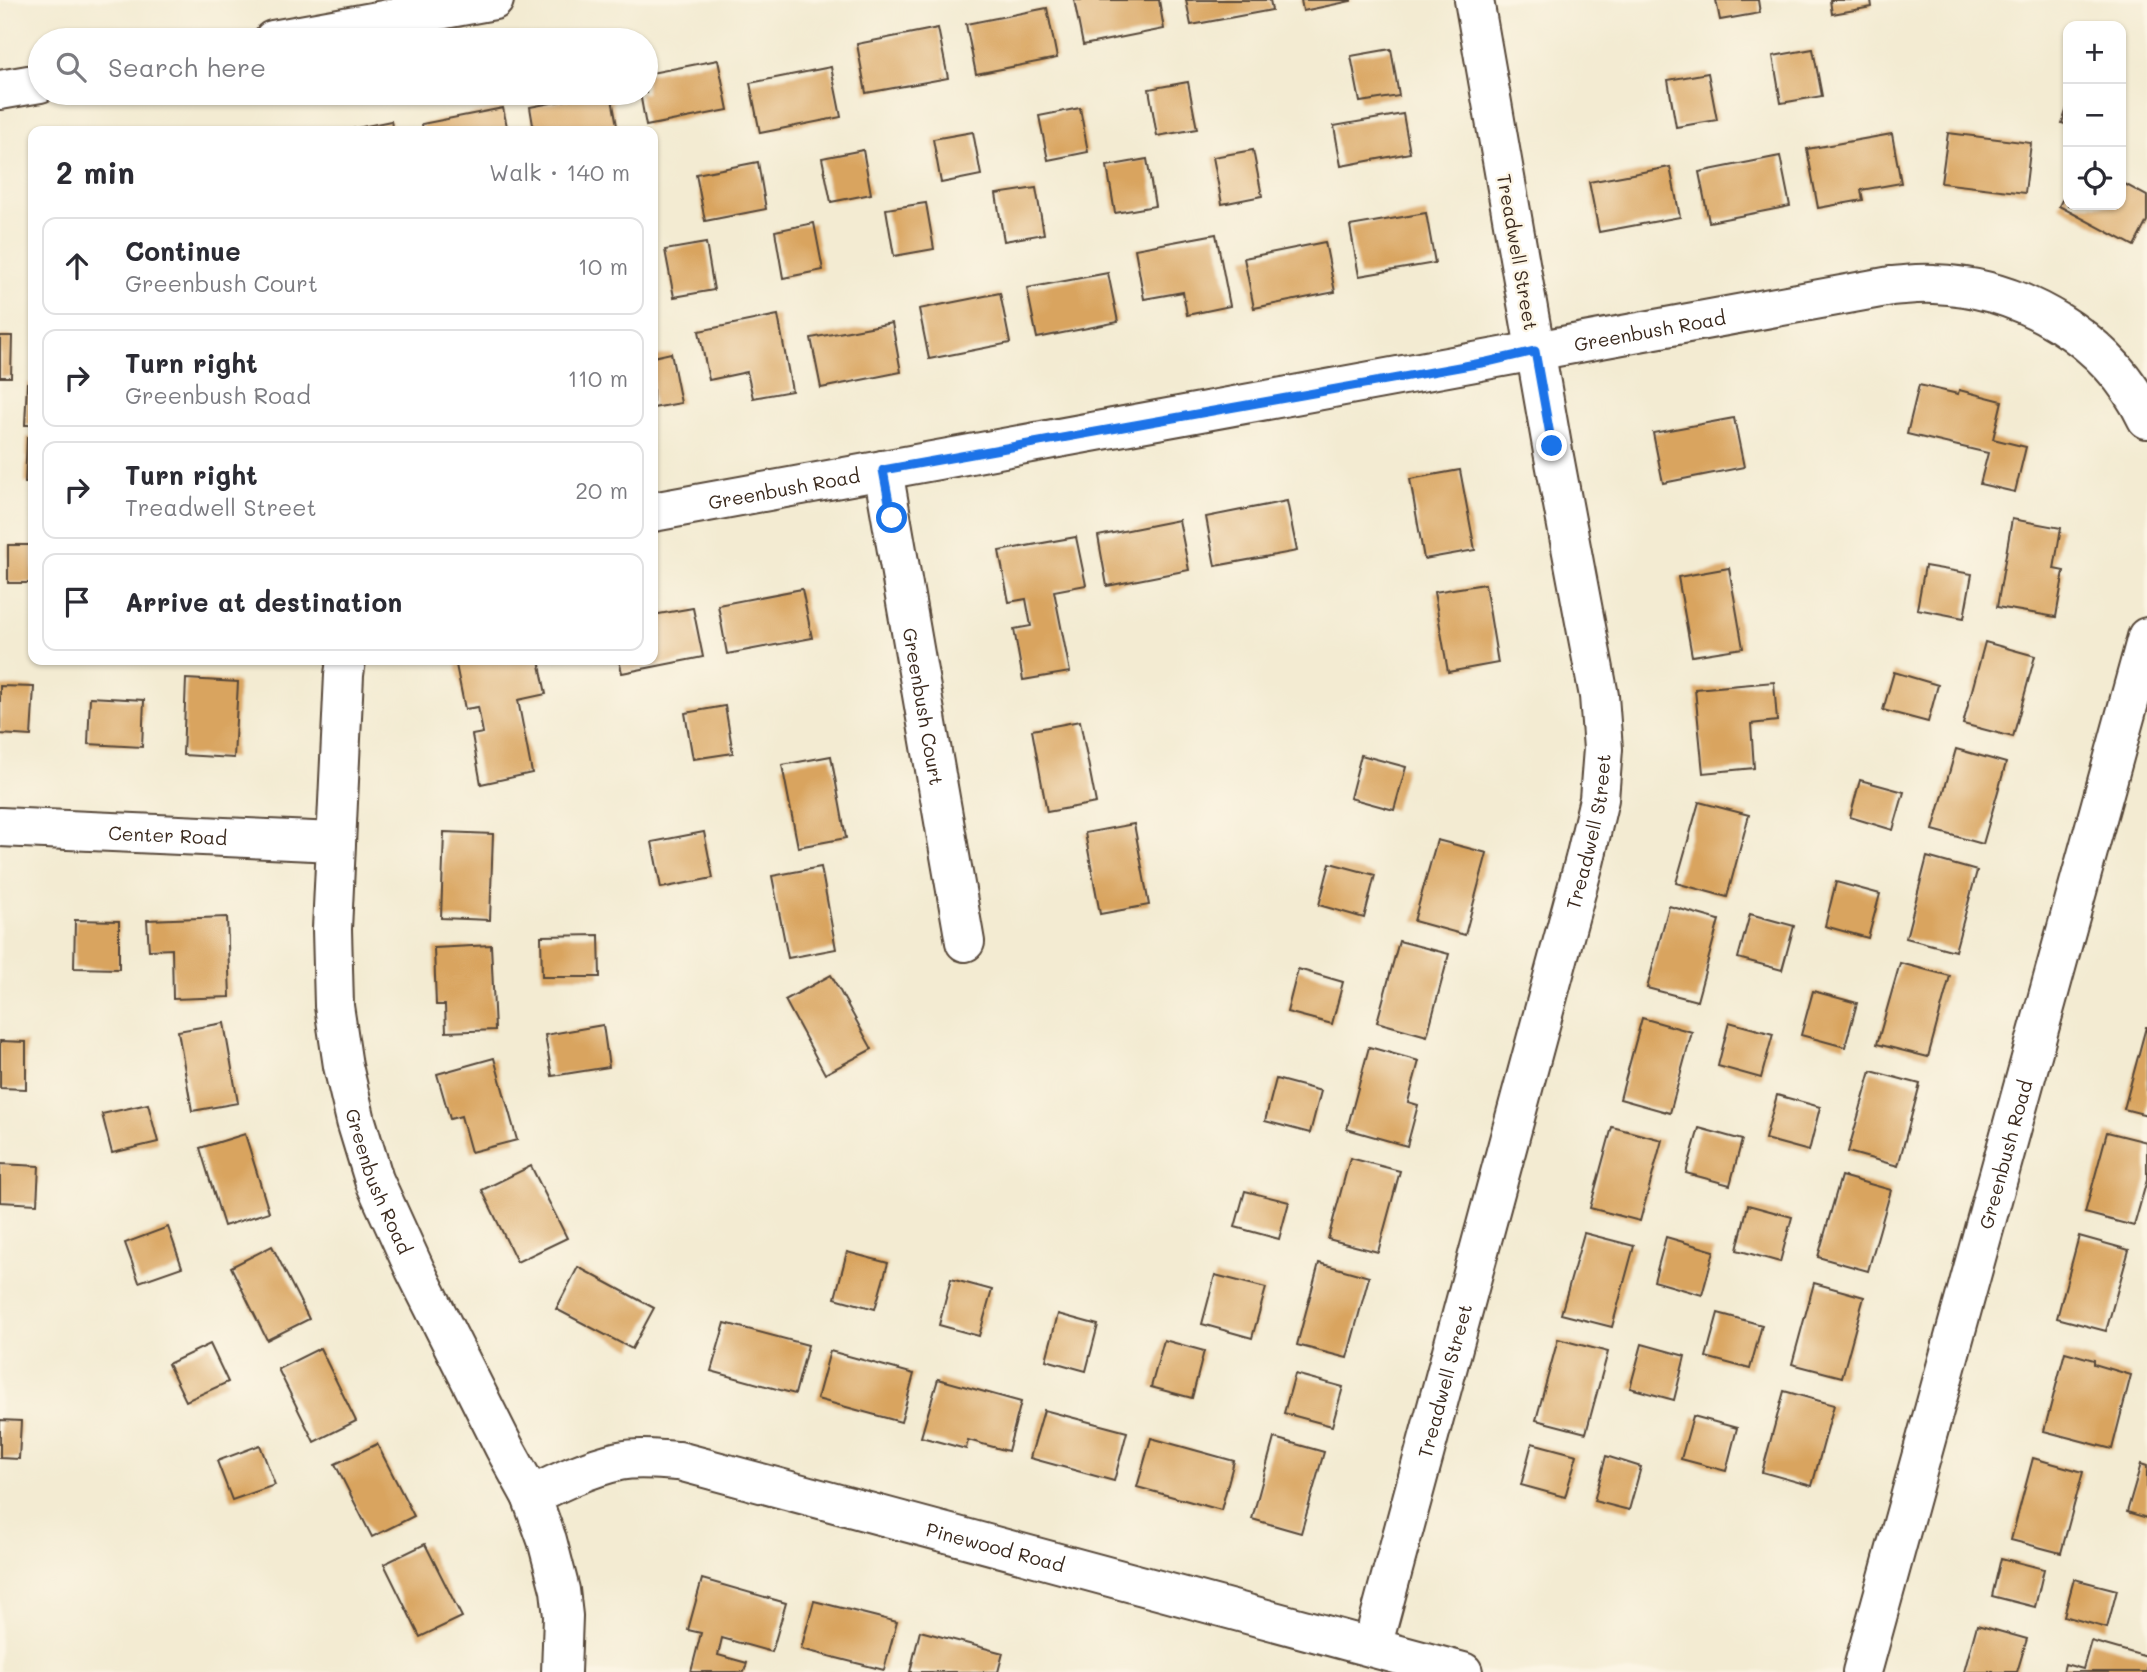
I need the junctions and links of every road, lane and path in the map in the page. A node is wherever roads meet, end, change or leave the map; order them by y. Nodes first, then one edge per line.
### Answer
1 (494, 0) edge
2 (1474, 0) edge
3 (339, 28) edge
4 (28, 85) edge
5 (0, 90) edge
6 (1535, 351) junction
7 (2147, 419) edge
8 (883, 470) junction
9 (658, 511) edge
10 (2147, 637) edge
11 (346, 665) edge
12 (0, 827) edge
13 (335, 842) junction
14 (965, 942) dead end
15 (531, 1496) junction
16 (1372, 1647) junction
17 (561, 1672) edge
18 (1463, 1672) edge
19 (1862, 1672) edge

1 - 3 street
2 - 6 street, Treadwell Street
4 - 5 street
6 - 7 street, Greenbush Road
6 - 8 street, Greenbush Road
6 - 16 street, Treadwell Street
8 - 9 street, Greenbush Road
8 - 14 street, Greenbush Court
10 - 19 street, Greenbush Road
11 - 13 street, Greenbush Road
12 - 13 street, Center Road
13 - 15 street, Greenbush Road
15 - 16 street, Pinewood Road
15 - 17 street, Greenbush Road
16 - 18 street, Pinewood Road

